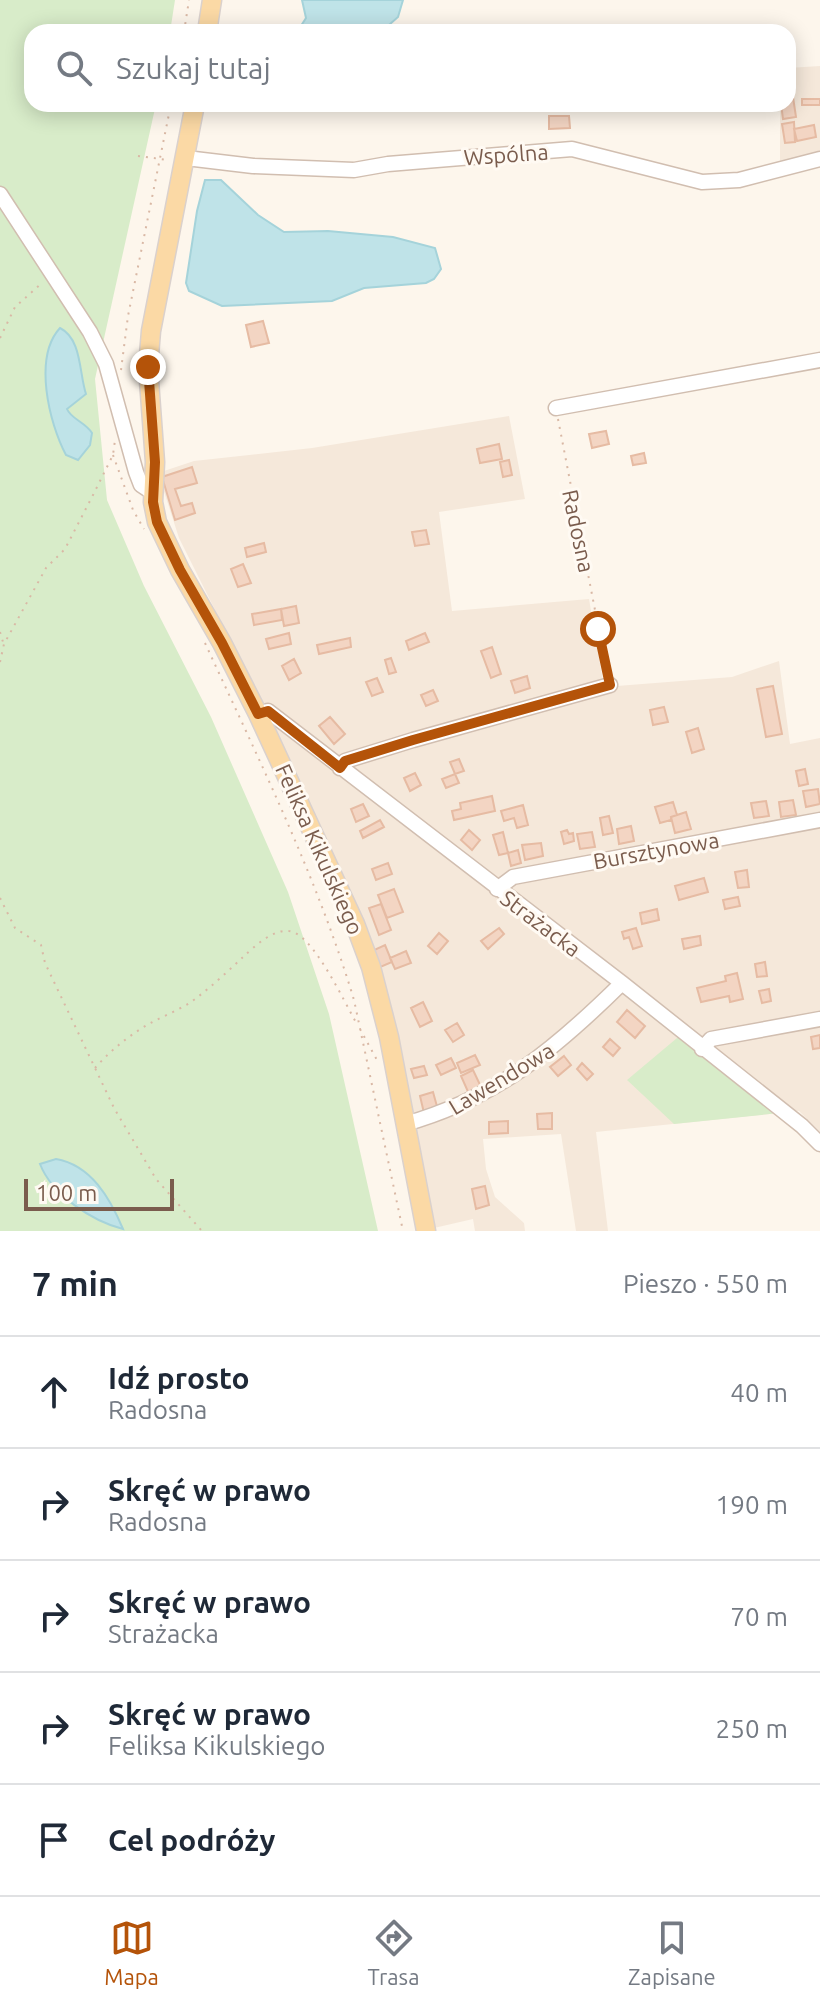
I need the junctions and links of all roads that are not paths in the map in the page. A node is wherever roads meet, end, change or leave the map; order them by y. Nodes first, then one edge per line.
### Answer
1 (212, 0) edge
2 (208, 24) edge
3 (194, 112) edge
4 (186, 158) junction
5 (820, 159) edge
6 (0, 194) edge
7 (820, 360) edge
8 (556, 408) road end
9 (153, 493) junction
10 (610, 685) road end
11 (258, 714) junction
12 (340, 768) junction
13 (820, 820) edge
14 (497, 889) junction
15 (622, 983) junction
16 (820, 1019) edge
17 (702, 1049) junction
18 (405, 1124) junction
19 (820, 1144) edge
20 (426, 1231) edge

1 - 2 main road
3 - 4 main road, Feliksa Kikulskiego
4 - 5 street, Wspólna
4 - 9 main road, Feliksa Kikulskiego
6 - 9 street
7 - 8 street
9 - 11 main road, Feliksa Kikulskiego
10 - 12 street
11 - 12 street, Strażacka
11 - 18 main road, Feliksa Kikulskiego
12 - 14 street, Strażacka
13 - 14 street, Bursztynowa
14 - 15 street, Strażacka
15 - 17 street, Strażacka
15 - 18 street, Lawendowa
16 - 17 street
17 - 19 street, Strażacka
18 - 20 main road, Feliksa Kikulskiego

